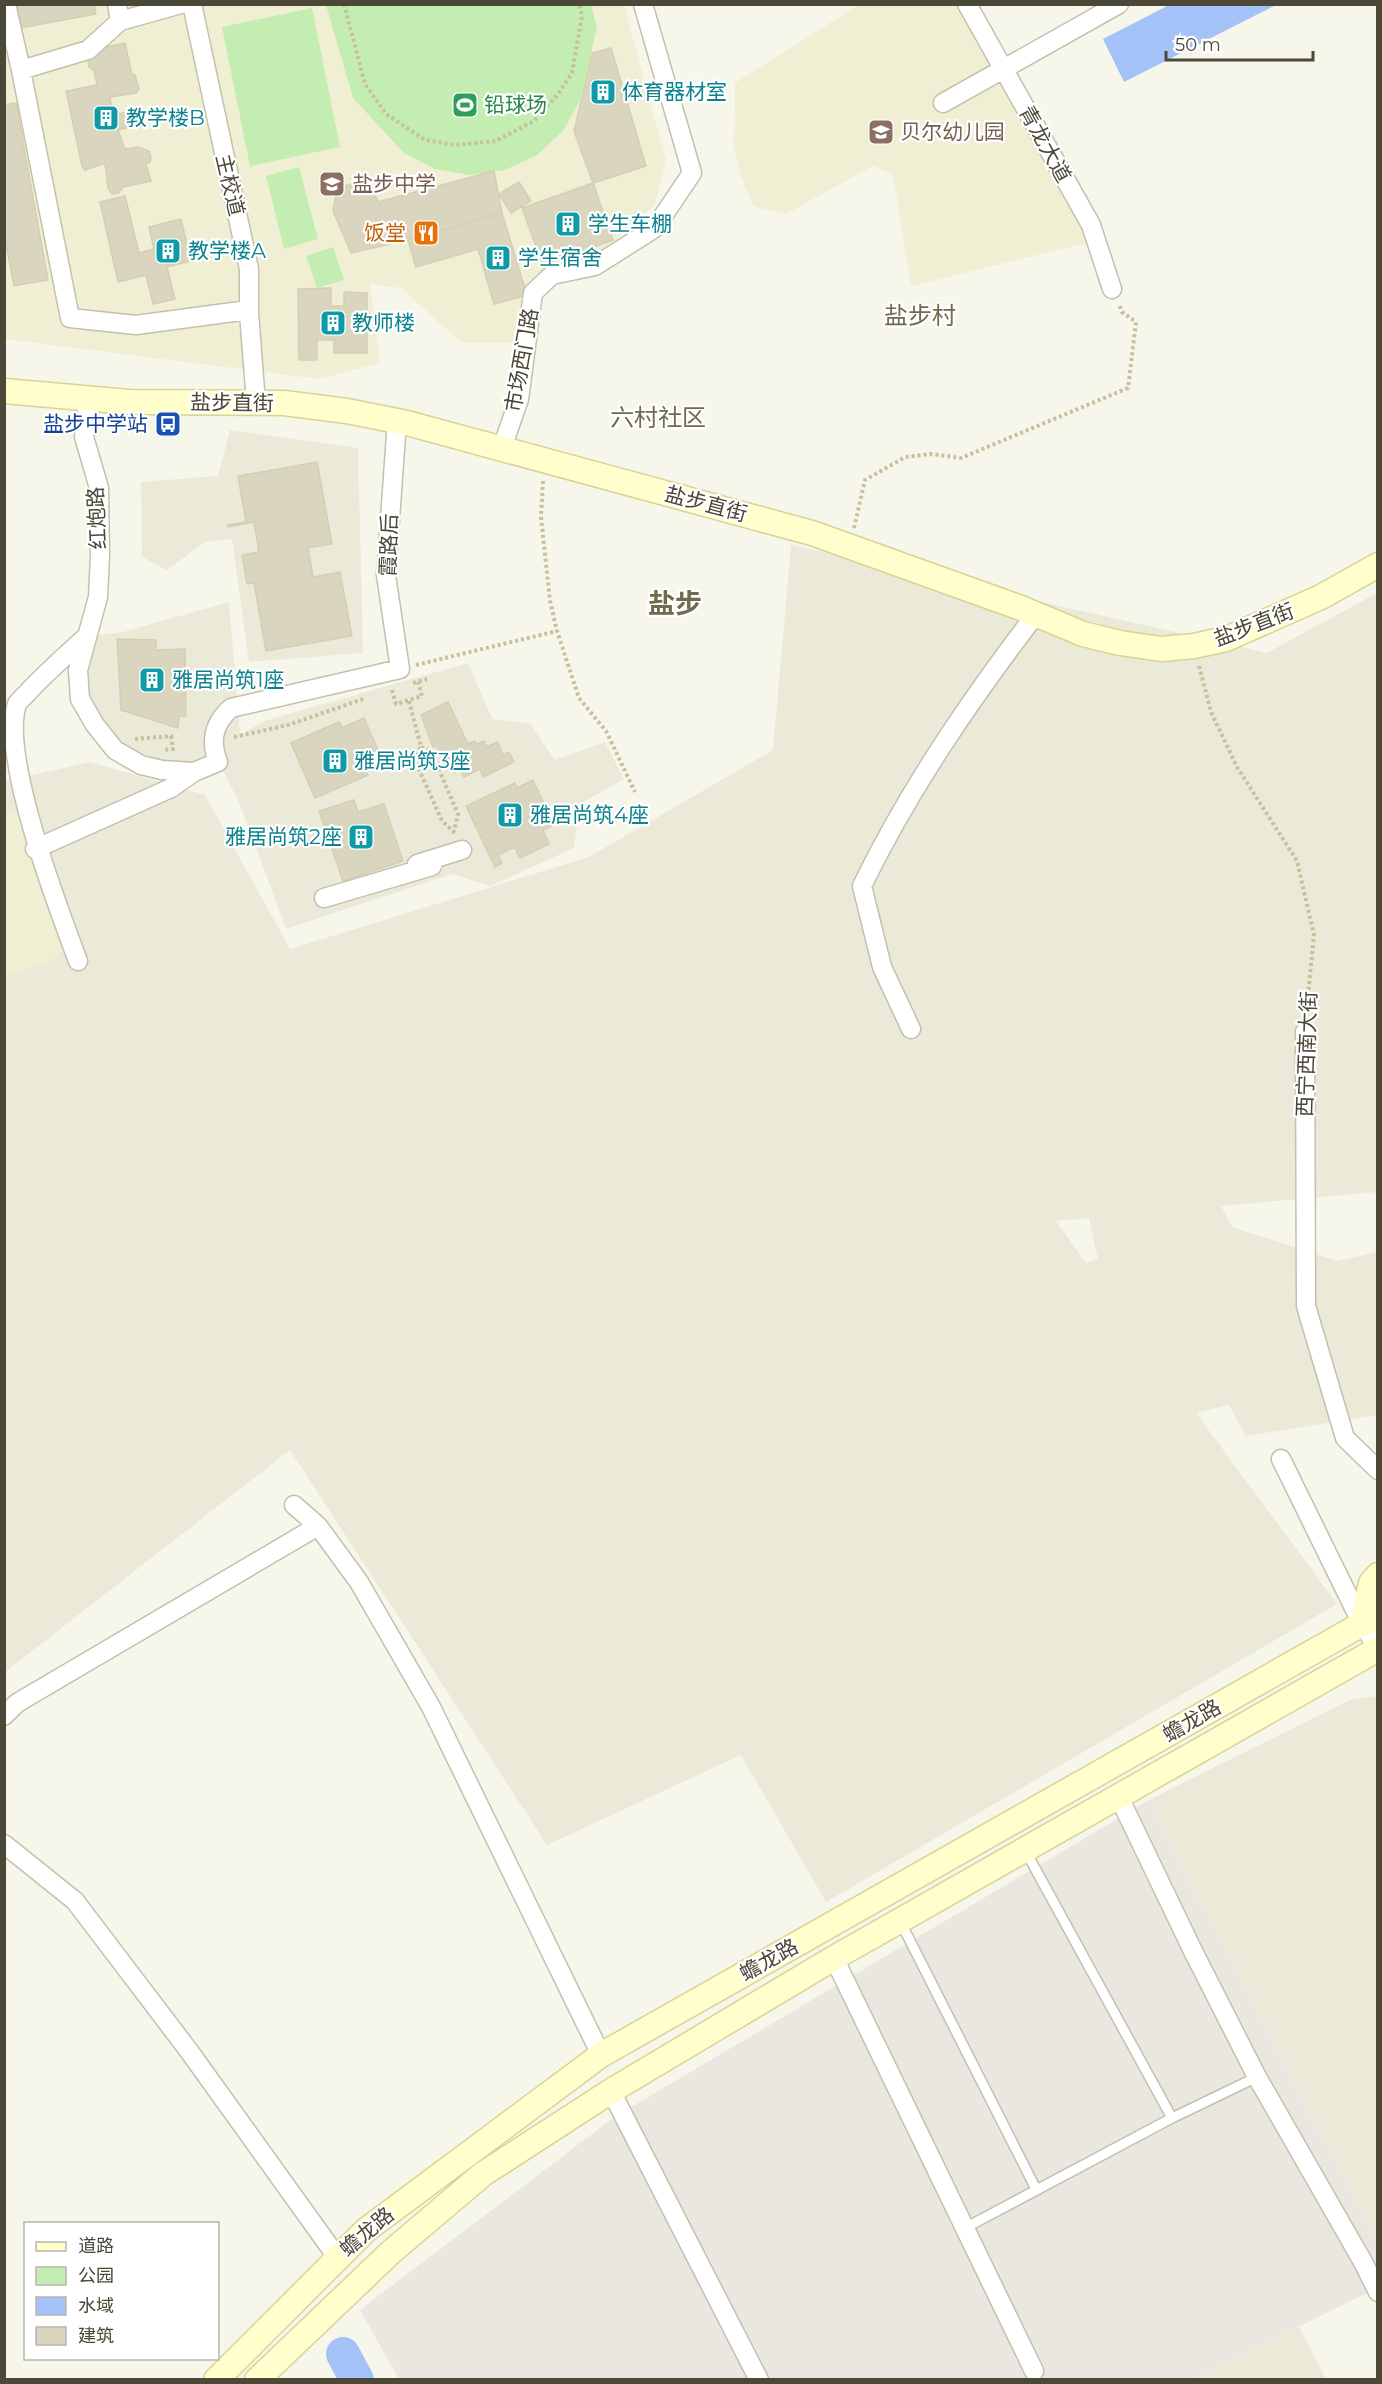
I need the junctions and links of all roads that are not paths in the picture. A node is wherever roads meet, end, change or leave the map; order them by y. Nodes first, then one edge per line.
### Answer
1 (6, 4) edge
2 (181, 4) edge
3 (192, 4) edge
4 (643, 4) edge
5 (967, 4) edge
6 (1119, 4) edge
7 (119, 13) edge
8 (21, 70) junction
9 (1004, 70) junction
10 (943, 103) dead end
11 (1112, 289) road end
12 (248, 310) junction
13 (4, 391) edge
14 (89, 399) junction
15 (256, 403) junction
16 (397, 421) junction
17 (502, 448) junction
18 (1377, 565) edge
19 (1036, 614) junction
20 (86, 637) junction
21 (194, 772) junction
22 (35, 849) junction
23 (462, 849) road end
24 (432, 866) dead end
25 (388, 877) junction
26 (324, 898) dead end
27 (78, 961) dead end
28 (911, 1029) dead end
29 (1305, 1032) road end
30 (1281, 1459) dead end
31 (1377, 1470) edge
32 (294, 1505) dead end
33 (318, 1526) junction
34 (1377, 1575) edge
35 (1370, 1622) edge
36 (1377, 1648) edge
37 (4, 1716) edge
38 (1106, 1770) junction
39 (1118, 1795) junction
40 (1010, 1824) junction
41 (4, 1844) edge
42 (1024, 1848) junction
43 (900, 1921) junction
44 (819, 1932) junction
45 (834, 1958) junction
46 (601, 2055) junction
47 (1257, 2077) junction
48 (611, 2091) junction
49 (1172, 2118) junction
50 (1036, 2189) junction
51 (965, 2228) junction
52 (337, 2257) junction
53 (1370, 2259) edge
54 (356, 2284) junction
55 (1377, 2292) edge
56 (1034, 2371) dead end
57 (216, 2379) edge
58 (257, 2379) edge
59 (759, 2379) edge

1 - 8 street
2 - 7 street
3 - 12 street, 主校道
4 - 17 street, 市场西门路
5 - 9 street, 青龙大道
6 - 9 street
7 - 8 street
8 - 12 street
9 - 10 street
9 - 11 street, 青龙大道
12 - 15 street, 主校道
13 - 14 street, 盐步直街
14 - 15 street, 盐步直街
14 - 20 street, 红炮路
15 - 16 street, 盐步直街
16 - 17 street, 盐步直街
16 - 21 street, 霞路后
17 - 19 street, 盐步直街
18 - 19 street, 盐步直街
19 - 28 street
20 - 21 street, 红炮路
20 - 22 street
21 - 22 street
22 - 27 street
23 - 25 street
24 - 25 street
25 - 26 street
29 - 31 street, 西宁西南大街
30 - 35 street
32 - 33 street
33 - 37 street
33 - 46 street
34 - 35 street
35 - 36 street
35 - 38 street, 蟾龙路
36 - 39 street, 蟾龙路
38 - 39 street
38 - 40 street, 蟾龙路
39 - 42 street, 蟾龙路
39 - 47 street
40 - 42 street
40 - 44 street, 蟾龙路
41 - 52 street
42 - 43 street, 蟾龙路
42 - 49 lane
43 - 45 street, 蟾龙路
43 - 50 lane
44 - 45 street
44 - 46 street, 蟾龙路
45 - 48 street, 蟾龙路
45 - 51 street
46 - 48 street
46 - 52 street, 蟾龙路
47 - 49 lane
47 - 53 street
48 - 54 street, 蟾龙路
48 - 59 street
49 - 50 lane
50 - 51 lane
51 - 56 street
52 - 54 street
52 - 57 street, 蟾龙路
53 - 55 street
54 - 58 street, 蟾龙路

